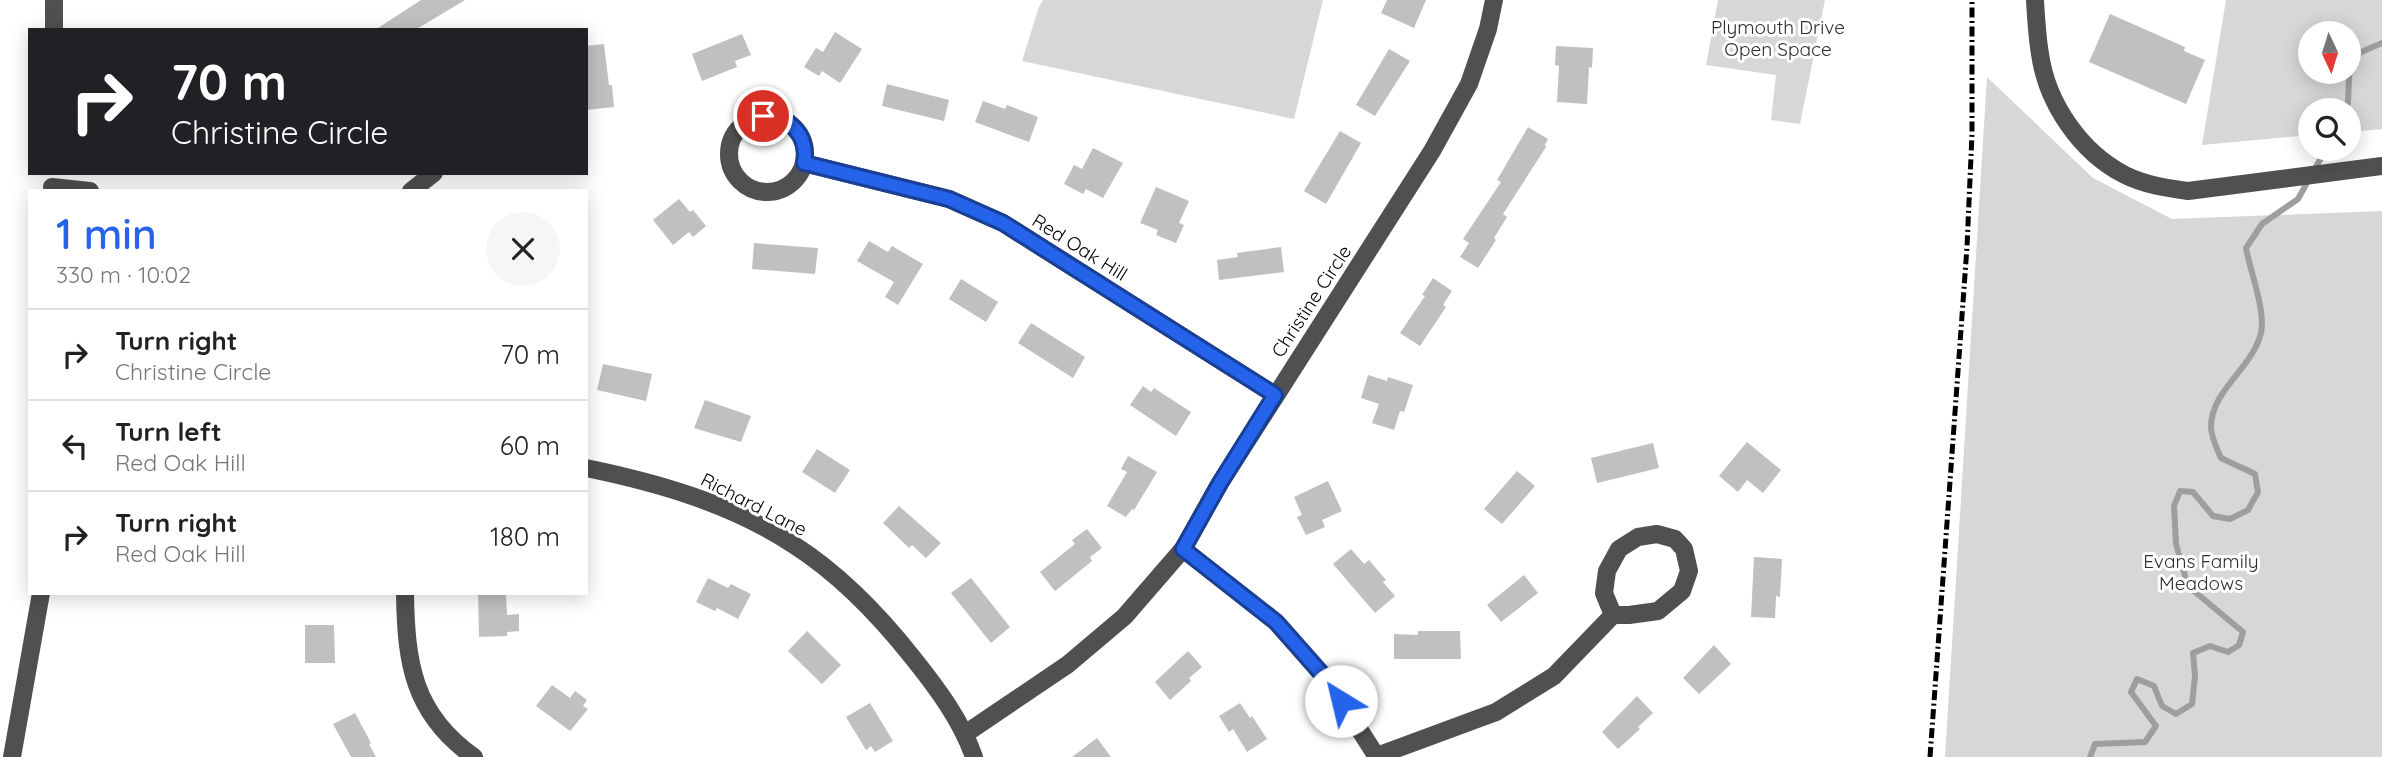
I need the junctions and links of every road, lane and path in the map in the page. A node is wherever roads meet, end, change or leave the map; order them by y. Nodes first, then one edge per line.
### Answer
1 (54, 0) edge
2 (1494, 0) edge
3 (2035, 0) edge
4 (54, 28) edge
5 (804, 163) junction
6 (2382, 166) edge
7 (431, 175) edge
8 (52, 184) edge
9 (79, 189) edge
10 (414, 189) edge
11 (1275, 395) junction
12 (588, 468) edge
13 (1183, 549) junction
14 (41, 595) edge
15 (405, 595) edge
16 (1613, 615) junction
17 (965, 734) junction
18 (1377, 756) edge
19 (12, 757) edge
20 (474, 757) edge
21 (974, 757) edge

1 - 4 street
2 - 11 street, Christine Circle
3 - 6 street
5 - 5 street
5 - 11 street, Red Oak Hill
7 - 10 street
8 - 9 street
11 - 13 street, Christine Circle
12 - 17 street, Richard Lane
13 - 17 street, Christine Circle
13 - 18 street
14 - 19 street
15 - 20 street
16 - 16 street
16 - 18 street
17 - 21 street, Richard Lane

